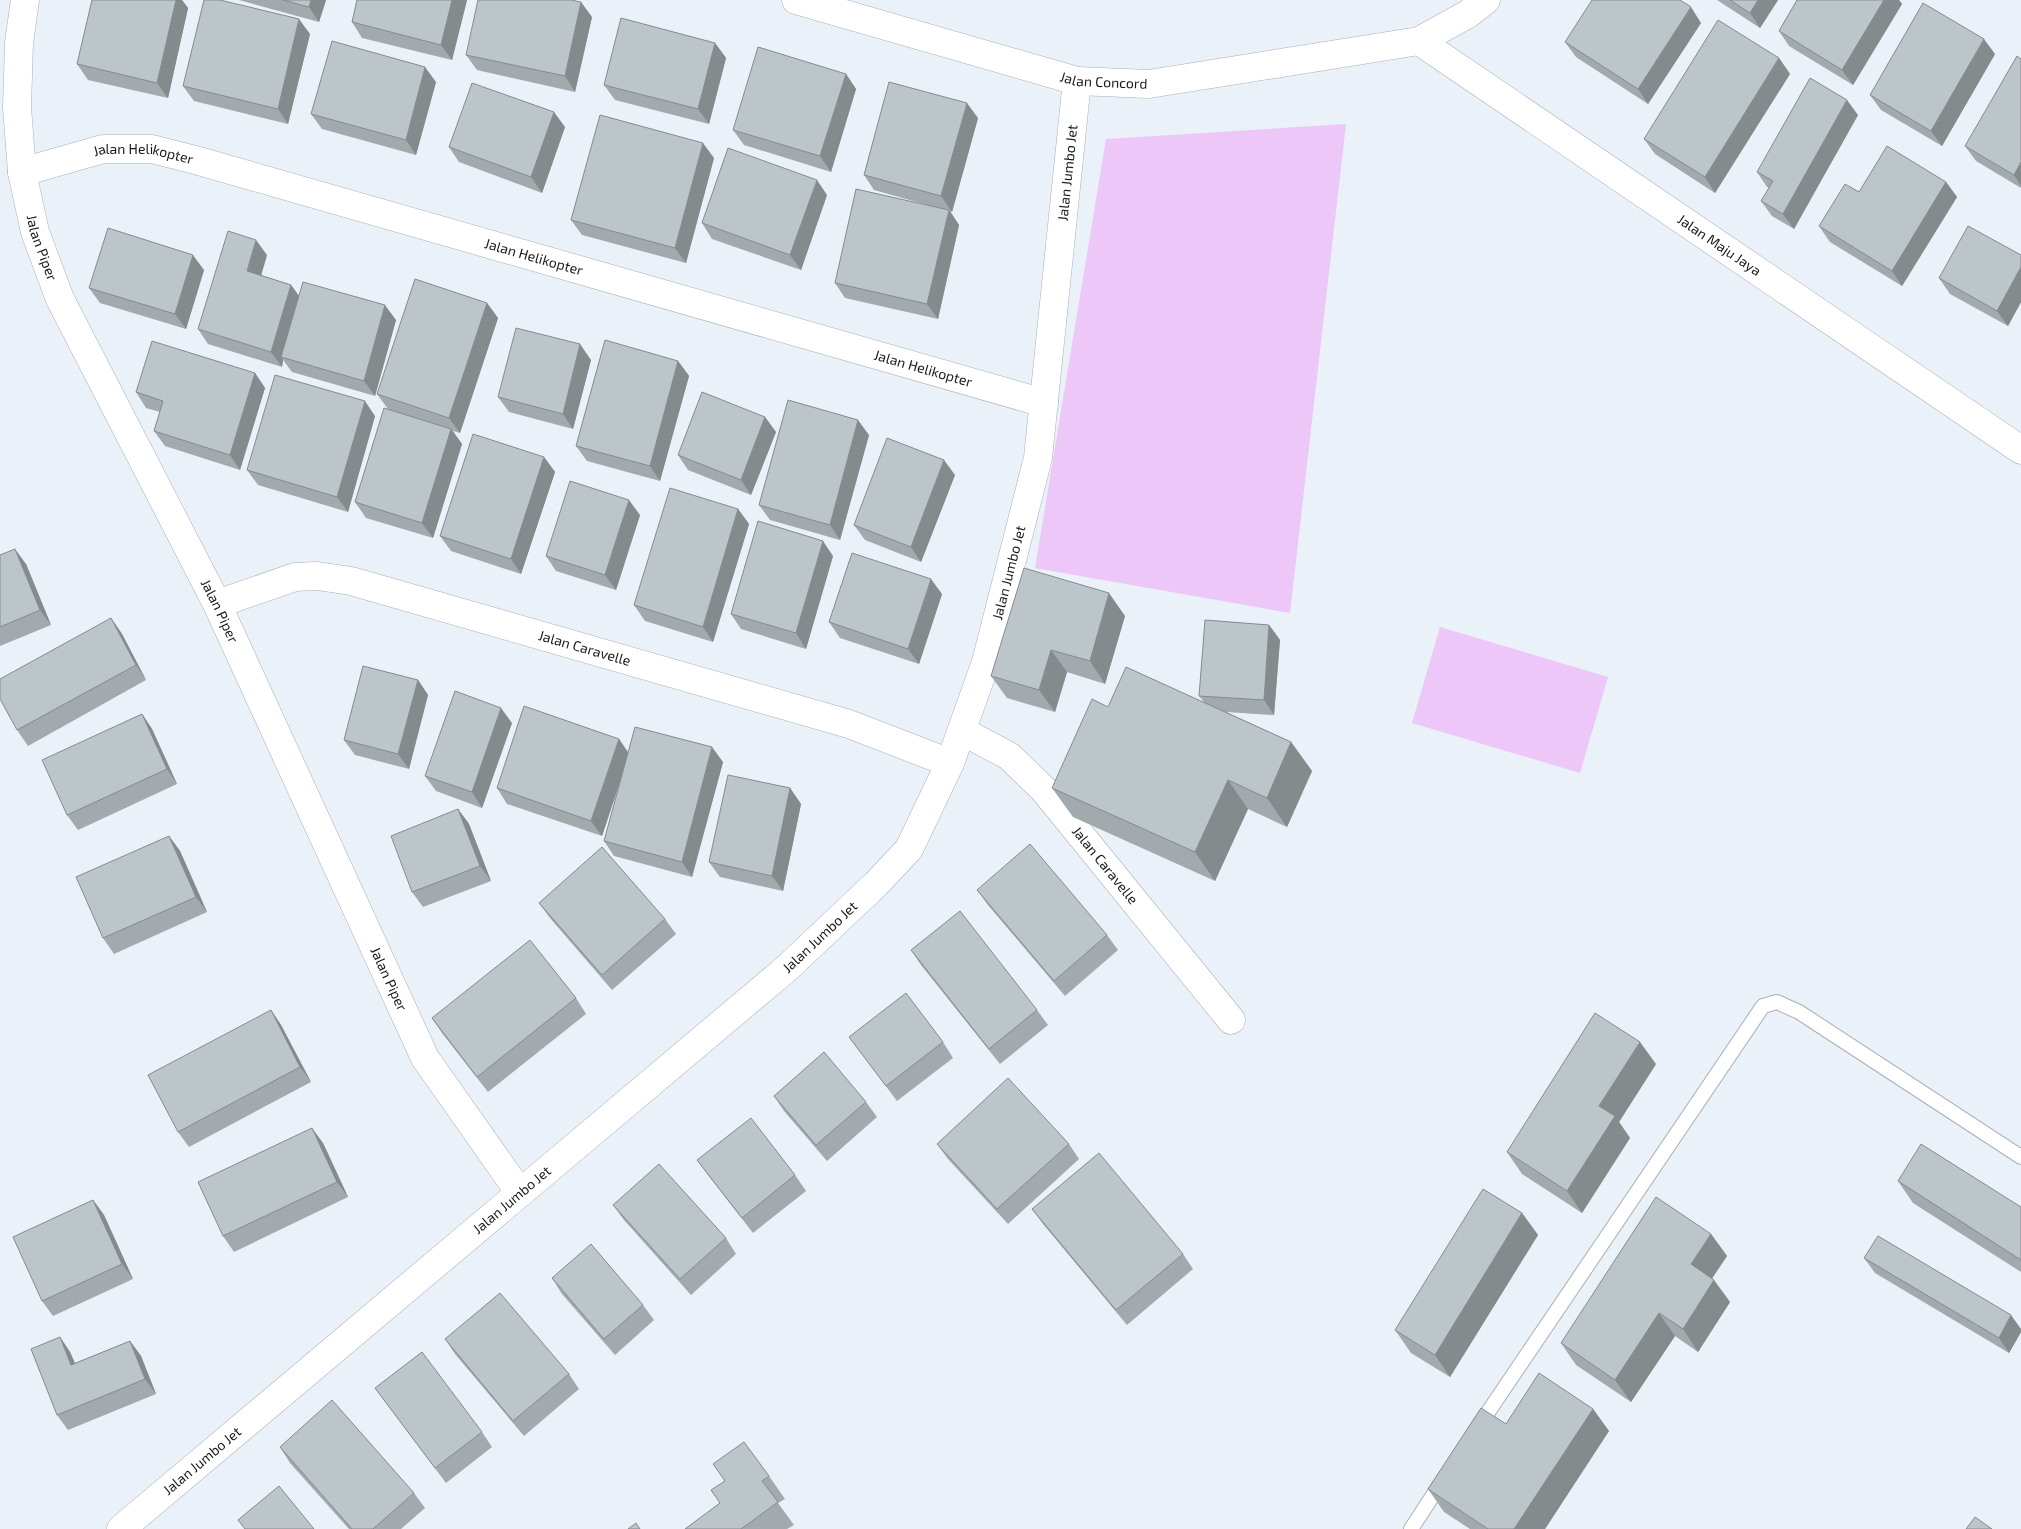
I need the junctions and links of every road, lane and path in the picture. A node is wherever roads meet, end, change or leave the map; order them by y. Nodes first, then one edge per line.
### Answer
1 (26, 0) edge
2 (796, 0) edge
3 (1486, 0) edge
4 (1419, 40) junction
5 (1076, 81) junction
6 (22, 172) junction
7 (1044, 403) junction
8 (2021, 450) edge
9 (217, 604) junction
10 (962, 731) junction
11 (950, 763) junction
12 (1231, 1020) dead end
13 (2021, 1157) edge
14 (520, 1193) junction
15 (1468, 1441) edge
16 (1452, 1466) edge
17 (121, 1529) edge
18 (1411, 1529) edge

1 - 6 street, Jalan Piper
2 - 5 street, Jalan Concord
3 - 4 street, Jalan Concord
4 - 5 street, Jalan Concord
4 - 8 street, Jalan Maju Jaya
5 - 7 street, Jalan Jumbo Jet
6 - 7 street, Jalan Helikopter
6 - 9 street, Jalan Piper
7 - 10 street, Jalan Jumbo Jet
9 - 11 street, Jalan Caravelle
9 - 14 street, Jalan Piper
10 - 11 street, Jalan Jumbo Jet
10 - 12 street, Jalan Caravelle
11 - 14 street, Jalan Jumbo Jet
13 - 15 lane
14 - 17 street, Jalan Jumbo Jet
16 - 18 lane

